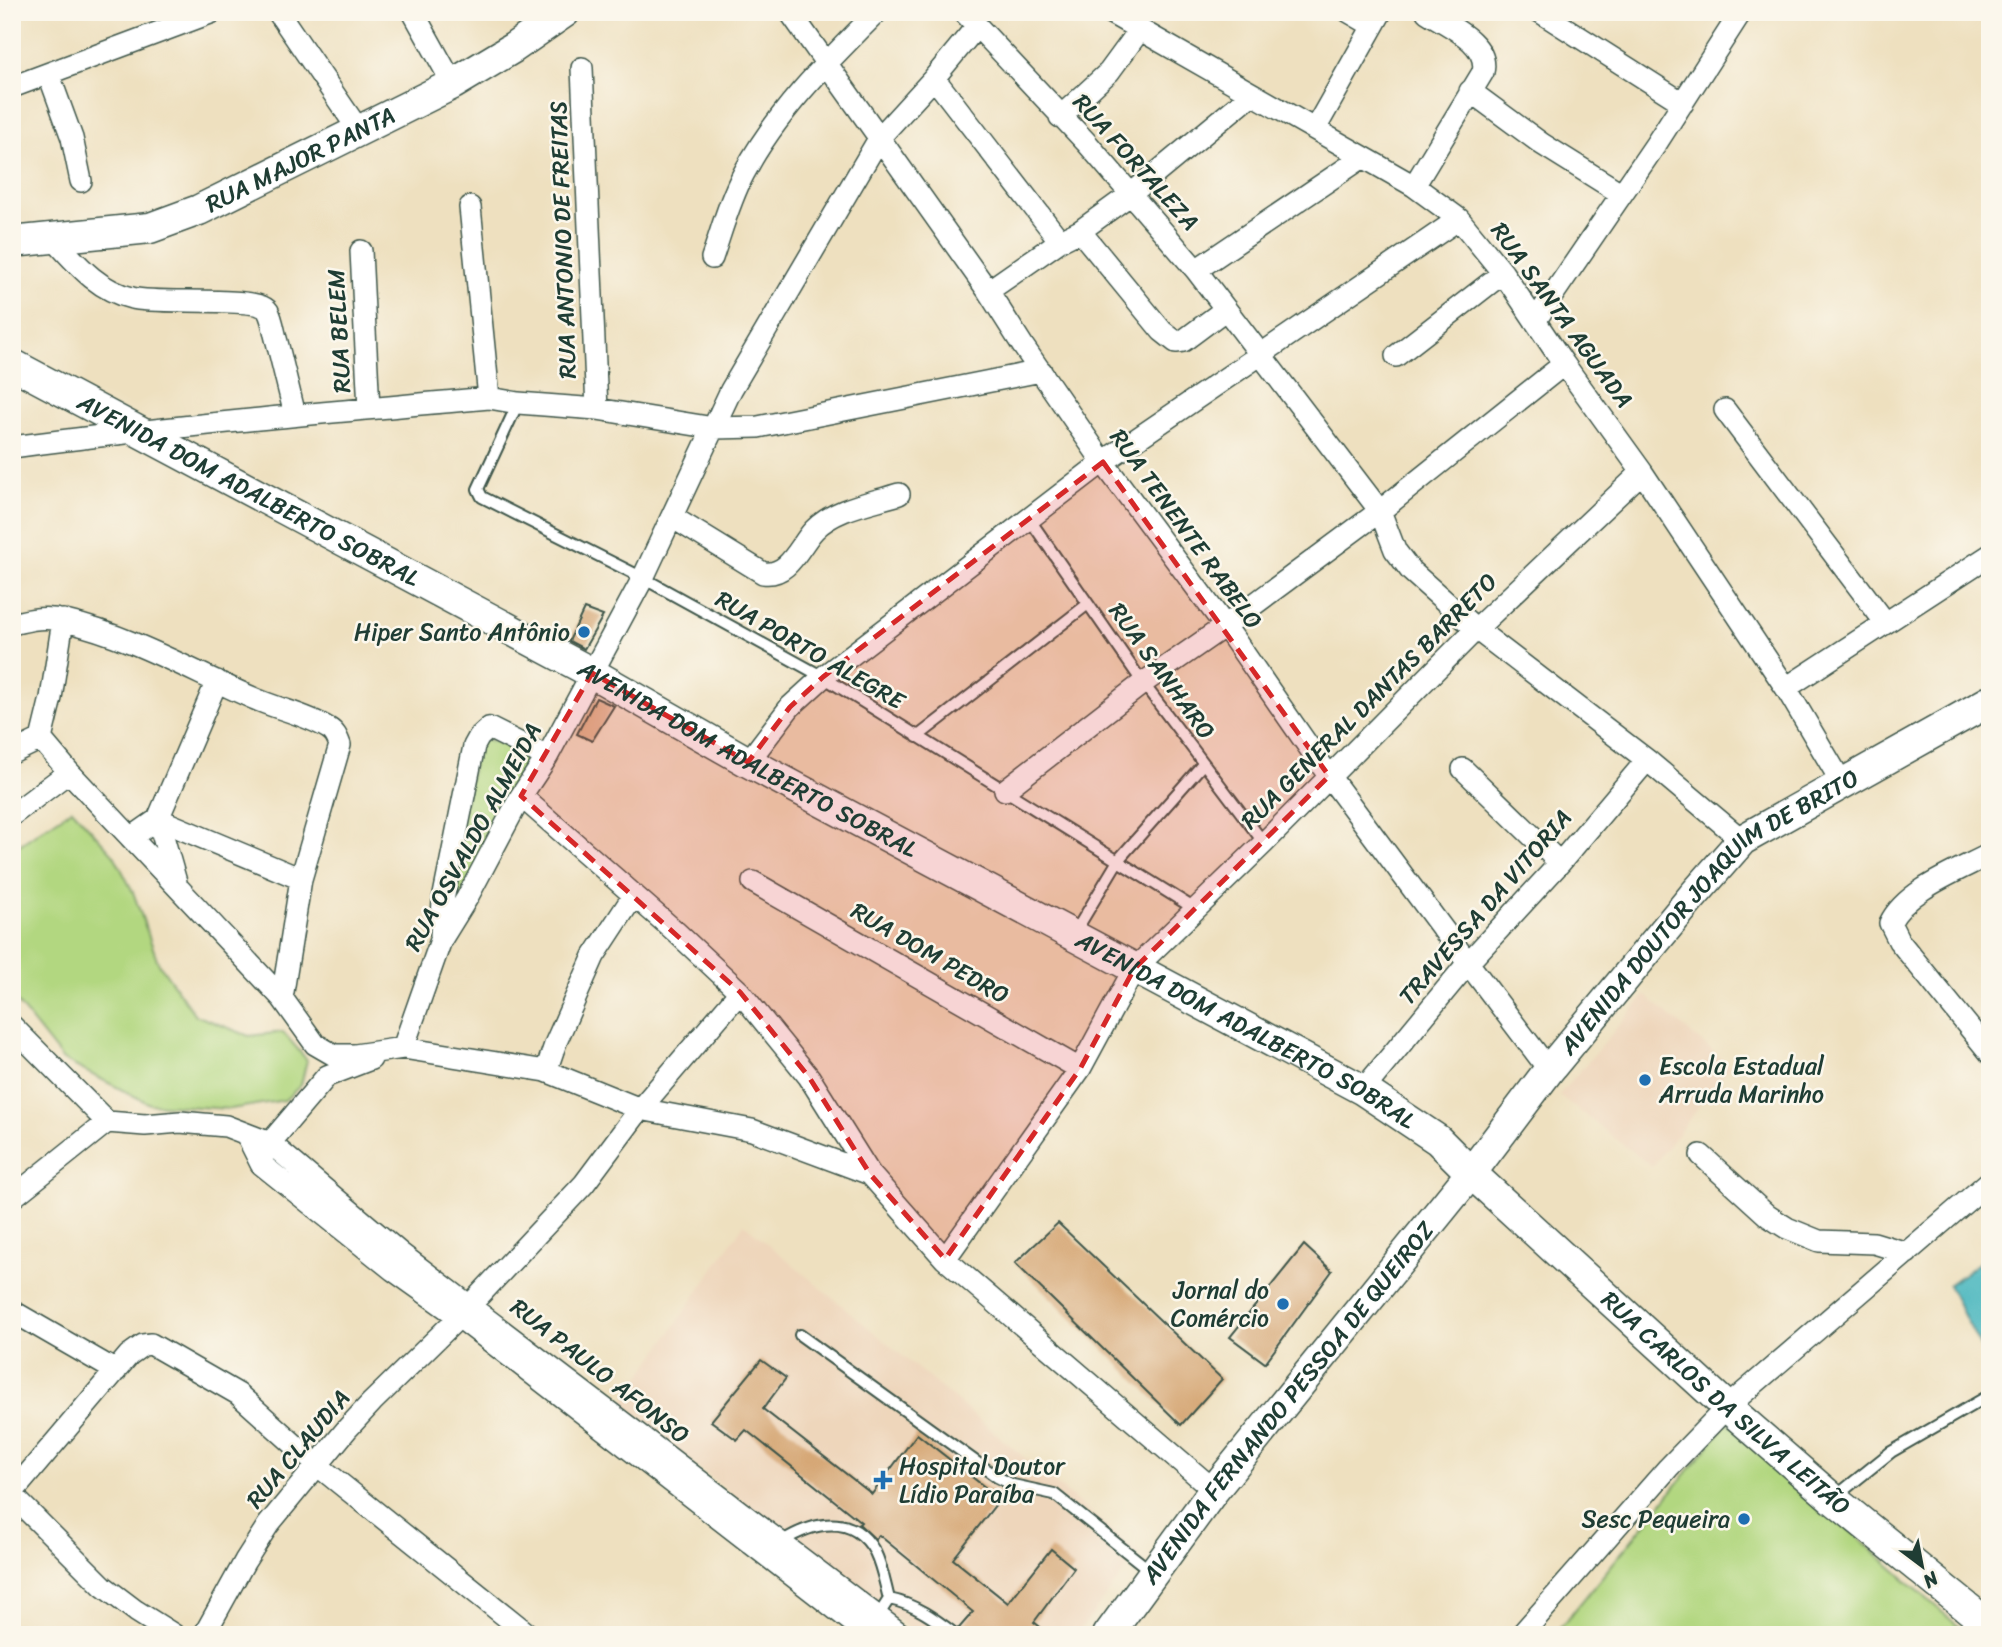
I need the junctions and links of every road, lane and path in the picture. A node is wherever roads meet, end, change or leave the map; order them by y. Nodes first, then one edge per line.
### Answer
1 (213, 12) edge
2 (278, 12) edge
3 (413, 12) edge
4 (790, 12) edge
5 (877, 12) edge
6 (1109, 12) edge
7 (1349, 12) edge
8 (1427, 12) edge
9 (1540, 12) edge
10 (1741, 12) edge
11 (563, 13) edge
12 (970, 19) edge
13 (1377, 19) edge
14 (1139, 31) junction
15 (825, 63) junction
16 (582, 68) dead end
17 (49, 75) junction
18 (934, 78) junction
19 (453, 84) junction
20 (12, 87) edge
21 (1470, 91) junction
22 (1252, 94) junction
23 (1683, 103) junction
24 (1060, 117) junction
25 (1315, 129) junction
26 (360, 132) junction
27 (880, 137) junction
28 (1363, 157) junction
29 (81, 181) dead end
30 (1413, 186) junction
31 (1131, 194) junction
32 (1622, 194) junction
33 (470, 207) dead end
34 (1459, 219) junction
35 (1080, 231) junction
36 (53, 238) junction
37 (1060, 241) junction
38 (12, 243) edge
39 (361, 251) dead end
40 (712, 258) dead end
41 (1196, 270) junction
42 (1503, 273) junction
43 (988, 290) junction
44 (1226, 309) junction
45 (1535, 321) junction
46 (1260, 353) junction
47 (1396, 356) dead end
48 (12, 364) edge
49 (1564, 364) junction
50 (1041, 371) junction
51 (489, 398) junction
52 (518, 403) junction
53 (369, 409) junction
54 (597, 410) junction
55 (1725, 410) dead end
56 (295, 415) junction
57 (714, 428) junction
58 (135, 430) junction
59 (12, 447) edge
60 (1103, 462) junction
61 (1642, 472) junction
62 (899, 494) dead end
63 (1380, 511) junction
64 (672, 517) junction
65 (1031, 520) junction
66 (1990, 555) edge
67 (643, 578) junction
68 (1088, 604) junction
69 (63, 620) junction
70 (1885, 622) junction
71 (12, 624) edge
72 (1226, 626) junction
73 (1476, 629) junction
74 (592, 673) junction
75 (823, 677) junction
76 (217, 681) junction
77 (1143, 683) junction
78 (1786, 688) junction
79 (1990, 701) edge
80 (917, 737) junction
81 (41, 739) junction
82 (12, 753) edge
83 (547, 757) junction
84 (1647, 760) junction
85 (748, 762) junction
86 (1203, 764) junction
87 (1463, 769) dead end
88 (69, 772) junction
89 (1329, 776) junction
90 (1842, 783) junction
91 (1005, 790) junction
92 (521, 796) junction
93 (12, 815) edge
94 (158, 820) junction
95 (131, 838) junction
96 (1742, 840) junction
97 (1264, 843) junction
98 (1990, 854) edge
99 (1119, 859) junction
100 (1560, 863) junction
101 (301, 879) junction
102 (753, 882) dead end
103 (178, 888) junction
104 (634, 895) junction
105 (1195, 908) junction
106 (1073, 937) junction
107 (441, 940) junction
108 (1468, 963) junction
109 (1134, 969) junction
110 (740, 992) junction
111 (282, 998) junction
112 (12, 1026) edge
113 (403, 1048) junction
114 (1990, 1053) edge
115 (1080, 1069) junction
116 (1549, 1070) junction
117 (546, 1071) junction
118 (1363, 1090) junction
119 (640, 1109) junction
120 (107, 1122) junction
121 (246, 1134) junction
122 (270, 1143) junction
123 (1701, 1155) dead end
124 (261, 1164) junction
125 (1471, 1173) junction
126 (870, 1174) junction
127 (1990, 1181) edge
128 (12, 1198) edge
129 (1907, 1253) junction
130 (945, 1259) junction
131 (465, 1311) junction
132 (13, 1313) edge
133 (800, 1335) dead end
134 (116, 1371) junction
135 (1990, 1395) edge
136 (1727, 1407) junction
137 (317, 1465) junction
138 (1214, 1490) junction
139 (12, 1494) edge
140 (1833, 1499) junction
141 (744, 1526) junction
142 (781, 1542) junction
143 (1154, 1573) junction
144 (875, 1620) edge
145 (1990, 1626) edge
146 (174, 1635) edge
147 (204, 1635) edge
148 (529, 1635) edge
149 (902, 1635) edge
150 (956, 1635) edge
151 (1108, 1635) edge
152 (1521, 1635) edge

1 - 17 street
2 - 26 street
3 - 19 street
4 - 15 street, RUA TENENTE RABELO
5 - 15 street
6 - 14 street, RUA SANTA AGUADA
7 - 13 street
8 - 21 street
9 - 23 street
10 - 23 street
11 - 19 main road, RUA MAJOR PANTA
12 - 18 street, RUA OSVALDO ALMEIDA
12 - 24 street, RUA FORTALEZA
13 - 25 street
14 - 22 street, RUA SANTA AGUADA
14 - 24 street
15 - 27 street, RUA TENENTE RABELO
15 - 40 street
16 - 54 street, RUA ANTONIO DE FREITAS
17 - 20 street
17 - 29 street
18 - 27 street, RUA OSVALDO ALMEIDA
18 - 37 street
19 - 26 main road, RUA MAJOR PANTA
21 - 30 street
21 - 32 street
22 - 25 street, RUA SANTA AGUADA
22 - 31 street
23 - 32 street
24 - 31 street, RUA FORTALEZA
25 - 28 street, RUA SANTA AGUADA
26 - 36 main road, RUA MAJOR PANTA
27 - 43 street, RUA TENENTE RABELO
27 - 57 street, RUA OSVALDO ALMEIDA
28 - 30 street, RUA SANTA AGUADA
28 - 41 street
30 - 34 street, RUA SANTA AGUADA
31 - 35 street
31 - 41 street, RUA FORTALEZA
32 - 45 street
33 - 51 street
34 - 42 street, RUA SANTA AGUADA
34 - 46 street
35 - 37 street
35 - 44 street
36 - 38 main road, RUA MAJOR PANTA
36 - 56 street
37 - 43 street
39 - 53 street, RUA BELEM
41 - 44 street, RUA FORTALEZA
42 - 45 street, RUA SANTA AGUADA
42 - 47 street
43 - 50 street, RUA TENENTE RABELO
44 - 46 street, RUA FORTALEZA
45 - 49 street, RUA SANTA AGUADA
46 - 60 street
46 - 63 street, RUA FORTALEZA
48 - 58 main road, AVENIDA DOM ADALBERTO SOBRAL
49 - 61 street, RUA SANTA AGUADA
49 - 63 street
50 - 57 street
50 - 60 street, RUA TENENTE RABELO
51 - 52 street
51 - 53 street
52 - 54 street
52 - 67 lane, RUA PORTO ALEGRE
53 - 56 street
54 - 57 street
55 - 70 street
56 - 58 street
57 - 64 street, RUA OSVALDO ALMEIDA
58 - 59 street
58 - 74 main road, AVENIDA DOM ADALBERTO SOBRAL
60 - 65 street
60 - 72 street, RUA TENENTE RABELO
61 - 73 street, RUA GENERAL DANTAS BARRETO
61 - 78 street, RUA SANTA AGUADA
62 - 64 street
63 - 72 street
63 - 73 street, RUA FORTALEZA
64 - 67 street, RUA OSVALDO ALMEIDA
65 - 68 lane, RUA SANHARO
65 - 75 street
66 - 70 street
67 - 74 street, RUA OSVALDO ALMEIDA
67 - 75 lane, RUA PORTO ALEGRE
68 - 77 lane, RUA SANHARO
68 - 80 lane
69 - 71 street
69 - 76 street
69 - 81 street
70 - 78 street
72 - 77 street
72 - 89 street, RUA TENENTE RABELO
73 - 84 street, RUA FORTALEZA
73 - 89 street, RUA GENERAL DANTAS BARRETO
74 - 83 street, RUA OSVALDO ALMEIDA
74 - 85 main road, AVENIDA DOM ADALBERTO SOBRAL
75 - 80 lane, RUA PORTO ALEGRE
75 - 85 street
76 - 94 street
76 - 101 street
77 - 86 lane, RUA SANHARO
77 - 91 street
78 - 90 street, RUA SANTA AGUADA
79 - 90 main road, AVENIDA DOUTOR JOAQUIM DE BRITO
80 - 91 lane, RUA PORTO ALEGRE
81 - 82 street
81 - 88 street
83 - 92 street, RUA OSVALDO ALMEIDA
83 - 107 street
84 - 96 street, RUA FORTALEZA
84 - 100 street, TRAVESSA DA VITORIA
85 - 106 main road, AVENIDA DOM ADALBERTO SOBRAL
86 - 97 lane, RUA SANHARO
86 - 99 lane
87 - 100 street
88 - 93 street
88 - 95 street
89 - 97 street, RUA GENERAL DANTAS BARRETO
89 - 108 street, RUA TENENTE RABELO
90 - 96 main road, AVENIDA DOUTOR JOAQUIM DE BRITO
91 - 99 lane, RUA PORTO ALEGRE
92 - 104 street
92 - 107 street, RUA OSVALDO ALMEIDA
94 - 95 street
94 - 101 street
94 - 103 street
95 - 103 street
96 - 116 main road, AVENIDA DOUTOR JOAQUIM DE BRITO
97 - 105 street, RUA GENERAL DANTAS BARRETO
98 - 114 street
99 - 105 lane, RUA PORTO ALEGRE
99 - 106 lane
100 - 108 street, TRAVESSA DA VITORIA
101 - 111 street
102 - 115 street, RUA DOM PEDRO
103 - 111 street
104 - 110 street
104 - 117 street
105 - 109 street, RUA GENERAL DANTAS BARRETO
106 - 109 main road, AVENIDA DOM ADALBERTO SOBRAL
107 - 113 street, RUA OSVALDO ALMEIDA
108 - 116 street, RUA TENENTE RABELO
108 - 118 street, TRAVESSA DA VITORIA
109 - 115 street, RUA GENERAL DANTAS BARRETO
109 - 118 main road, AVENIDA DOM ADALBERTO SOBRAL
110 - 119 street, RUA CLAUDIA
110 - 126 street
111 - 113 street
112 - 120 street
113 - 117 street
113 - 122 street
115 - 130 street, RUA GENERAL DANTAS BARRETO
116 - 125 main road, AVENIDA DOUTOR JOAQUIM DE BRITO
117 - 119 street
118 - 125 main road, AVENIDA DOM ADALBERTO SOBRAL
119 - 126 street
119 - 131 street, RUA CLAUDIA
120 - 121 street, RUA PAULO AFONSO
120 - 128 street
121 - 122 street, RUA PAULO AFONSO
121 - 124 street
122 - 124 street
122 - 131 street, RUA PAULO AFONSO
123 - 129 street
124 - 131 street, RUA PAULO AFONSO
125 - 136 main road, RUA CARLOS DA SILVA LEITÃO
125 - 138 main road, AVENIDA FERNANDO PESSOA DE QUEIROZ
126 - 130 street
127 - 129 street
129 - 136 street
130 - 138 street
131 - 137 street, RUA CLAUDIA
131 - 141 street, RUA PAULO AFONSO
132 - 134 street
133 - 143 lane
134 - 137 street
134 - 139 street
135 - 140 lane
136 - 140 main road, RUA CARLOS DA SILVA LEITÃO
136 - 152 street
137 - 147 street, RUA CLAUDIA
137 - 148 street
138 - 143 main road, AVENIDA FERNANDO PESSOA DE QUEIROZ
139 - 146 street
140 - 145 main road, RUA CARLOS DA SILVA LEITÃO
141 - 142 street, RUA PAULO AFONSO
141 - 144 street, RUA PAULO AFONSO
142 - 144 street, RUA PAULO AFONSO
142 - 144 lane
143 - 151 main road, AVENIDA FERNANDO PESSOA DE QUEIROZ
144 - 149 street, RUA PAULO AFONSO
144 - 150 lane

